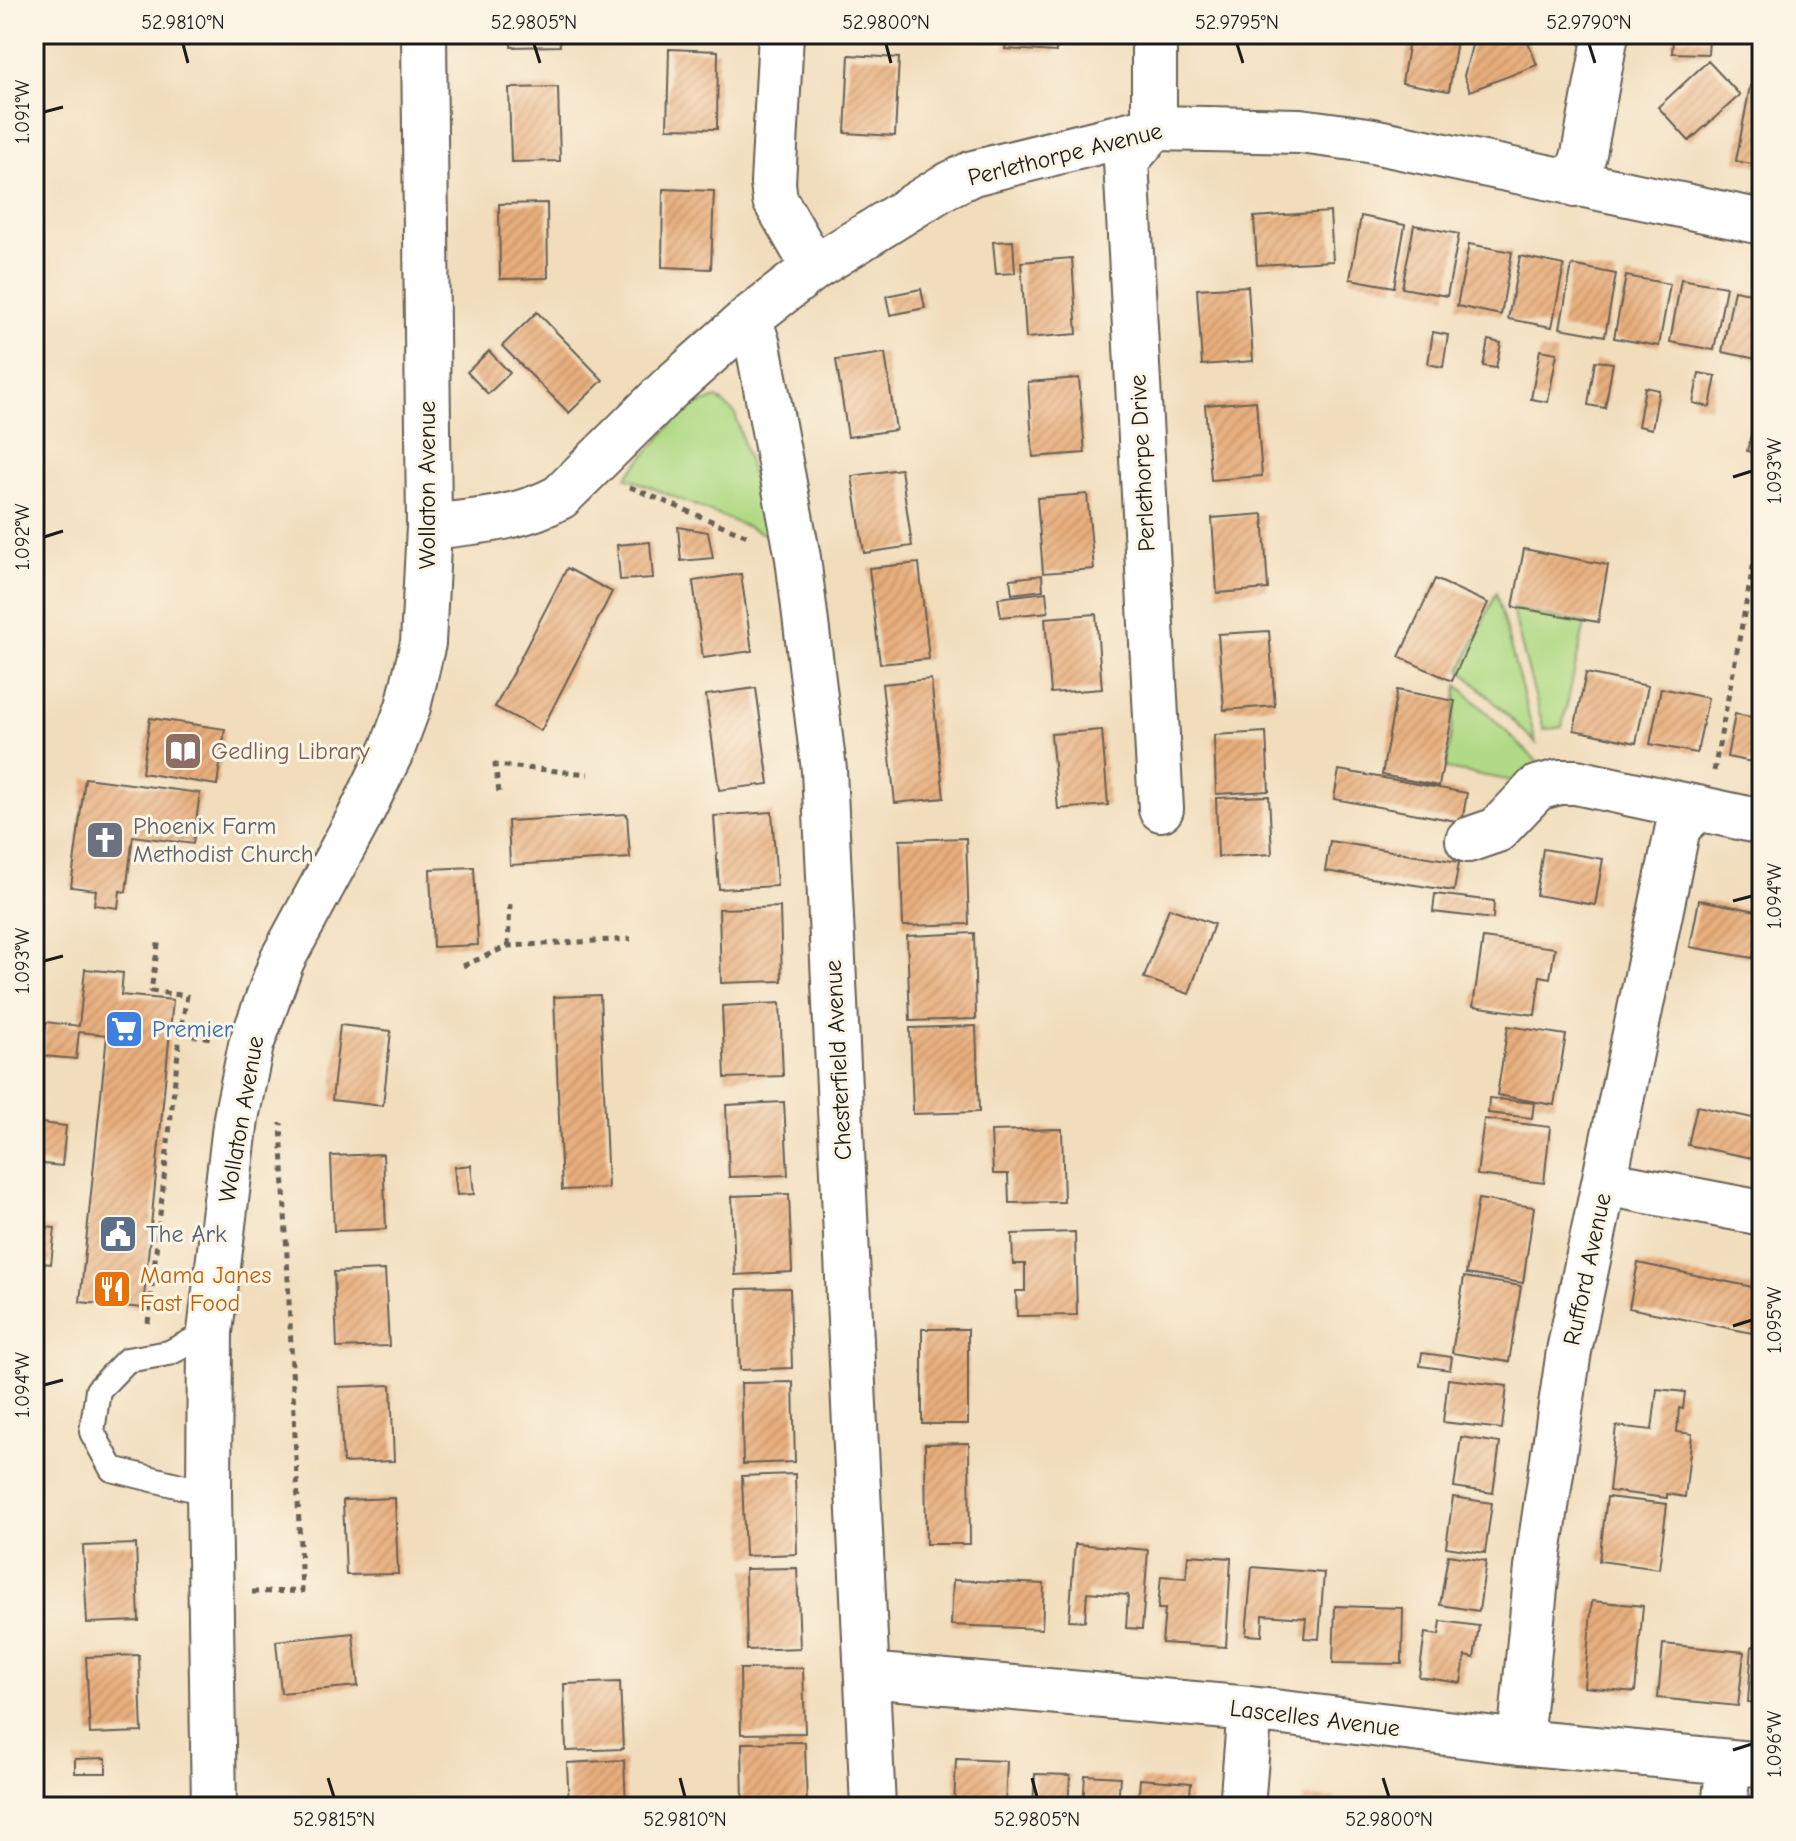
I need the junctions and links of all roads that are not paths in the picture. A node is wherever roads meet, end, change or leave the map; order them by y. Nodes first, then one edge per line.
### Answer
1 (424, 34) edge
2 (781, 34) edge
3 (1154, 34) edge
4 (1606, 34) edge
5 (1154, 128) junction
6 (1575, 185) junction
7 (1762, 222) edge
8 (814, 268) junction
9 (749, 318) junction
10 (429, 527) junction
11 (1698, 808) junction
12 (1161, 809) dead end
13 (1762, 822) edge
14 (1468, 840) dead end
15 (1605, 1183) junction
16 (1762, 1213) edge
17 (210, 1332) junction
18 (209, 1493) junction
19 (867, 1675) junction
20 (1250, 1709) junction
21 (1520, 1742) junction
22 (1746, 1763) edge
23 (214, 1807) edge
24 (873, 1807) edge
25 (1242, 1807) edge
26 (1724, 1807) edge

1 - 10 street, Wollaton Avenue
2 - 8 street
3 - 5 street
4 - 6 street
5 - 6 street, Perlethorpe Avenue
5 - 8 street, Perlethorpe Avenue
5 - 12 street, Perlethorpe Drive
6 - 7 street, Perlethorpe Avenue
8 - 9 street, Perlethorpe Avenue
9 - 10 street, Perlethorpe Avenue
9 - 19 street, Chesterfield Avenue
10 - 17 street, Wollaton Avenue
11 - 13 street
11 - 14 street
11 - 15 street, Rufford Avenue
15 - 16 street
15 - 21 street, Rufford Avenue
17 - 18 street, Wollaton Avenue
17 - 18 lane
18 - 23 street, Wollaton Avenue
19 - 20 street, Lascelles Avenue
19 - 24 street, Chesterfield Avenue
20 - 21 street, Lascelles Avenue
20 - 25 street
21 - 22 street, Lascelles Avenue
22 - 26 street

